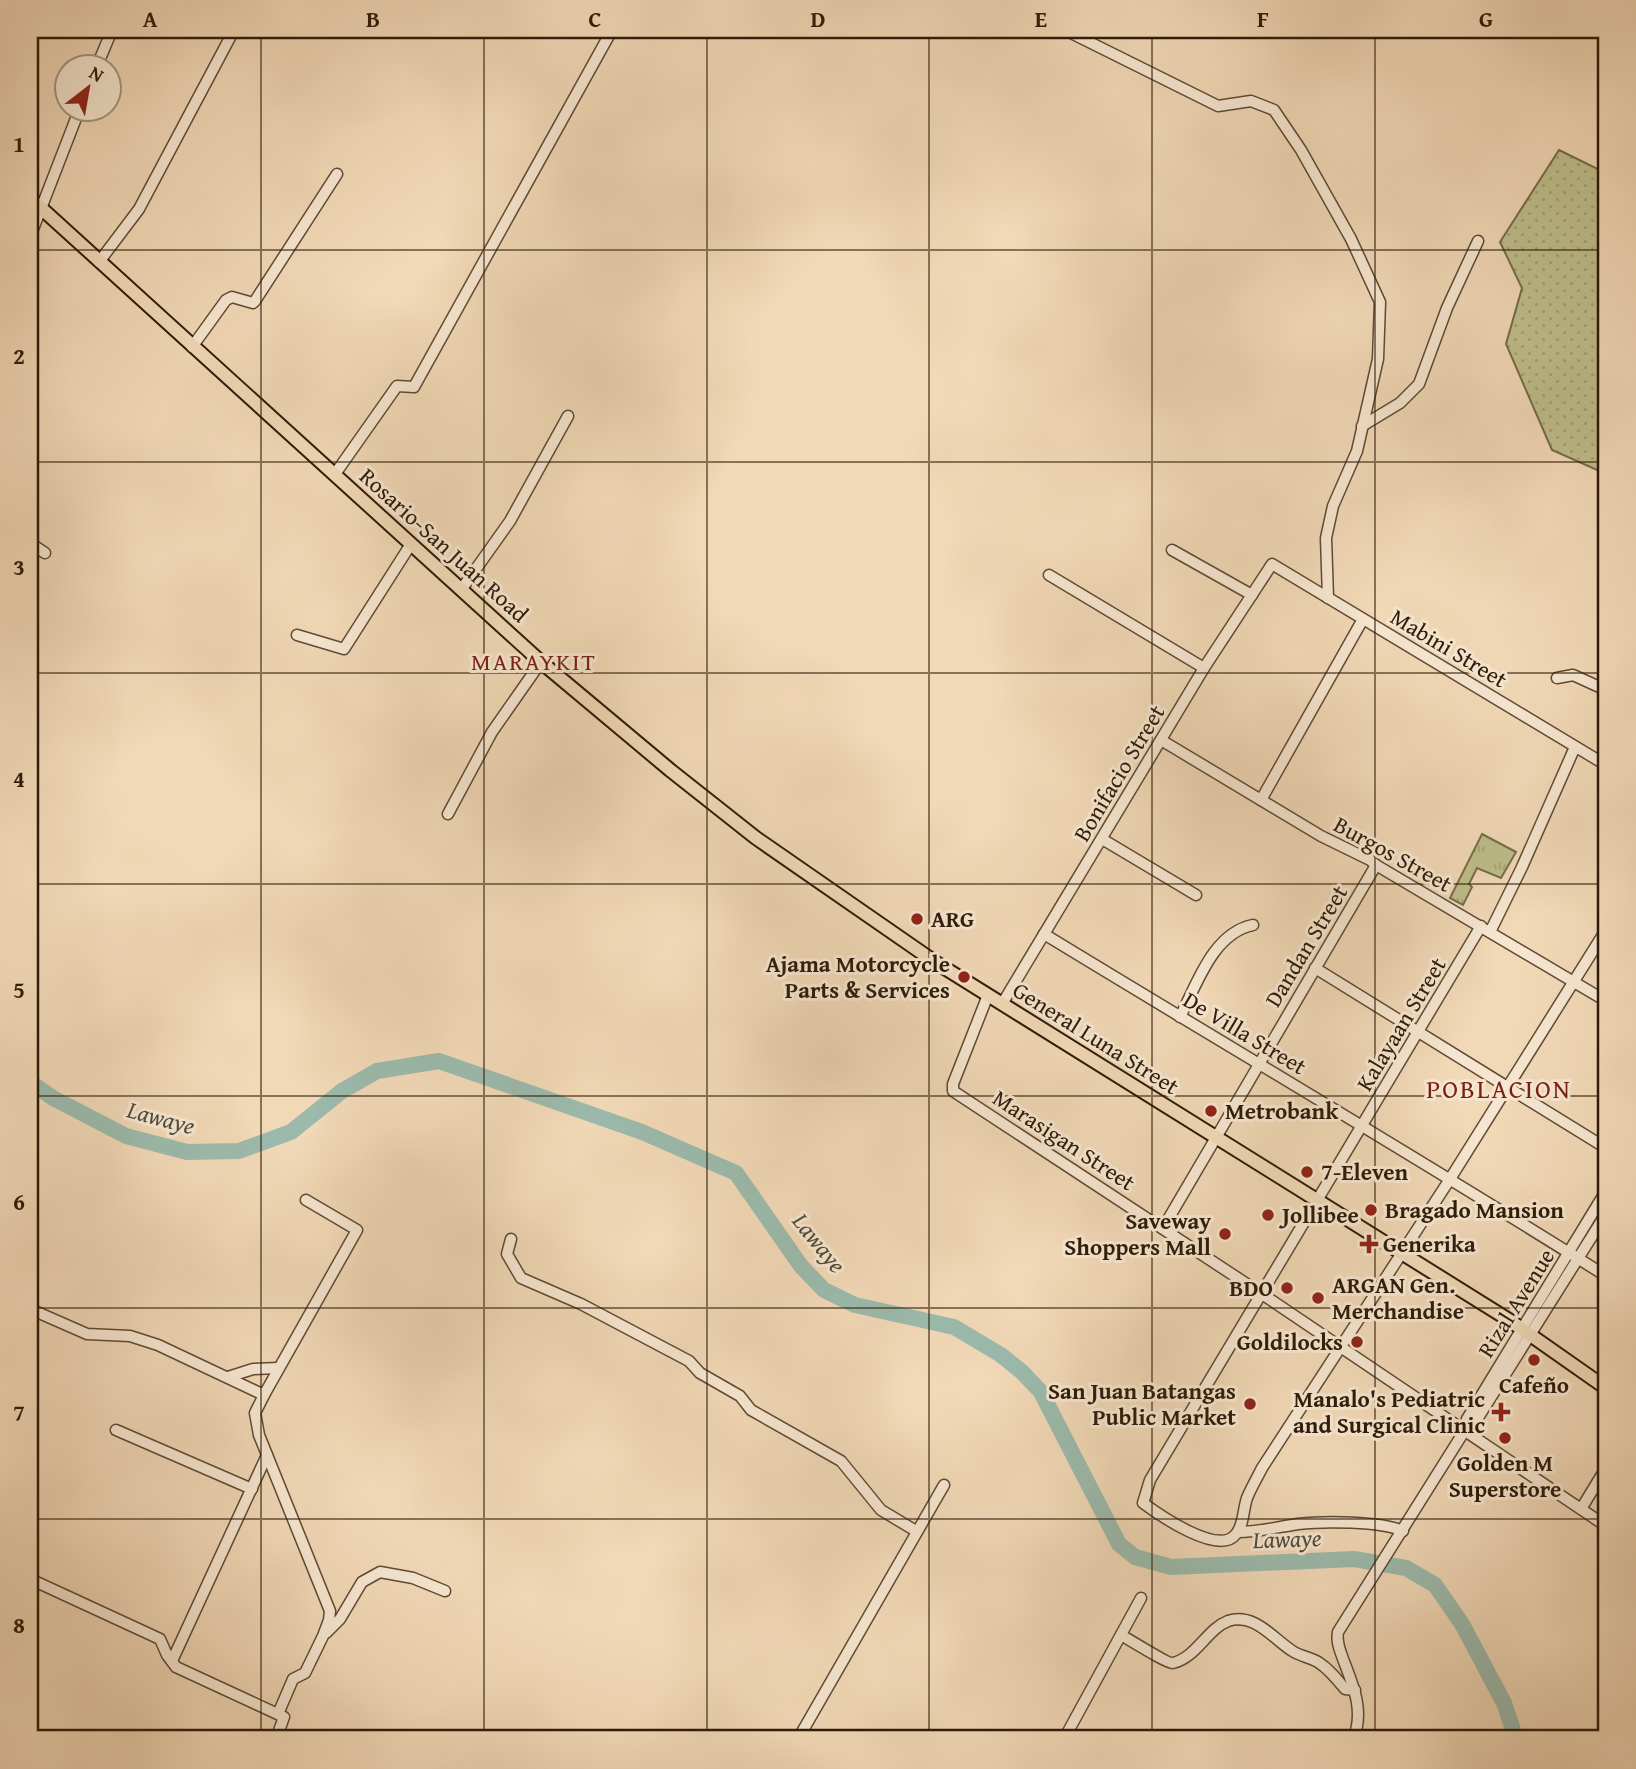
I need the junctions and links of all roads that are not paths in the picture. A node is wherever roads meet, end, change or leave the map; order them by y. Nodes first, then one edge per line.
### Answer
1 (112, 30) edge
2 (233, 30) edge
3 (612, 30) edge
4 (1065, 30) edge
5 (103, 52) edge
6 (75, 122) edge
7 (337, 174) dead end
8 (30, 198) edge
9 (41, 208) junction
10 (30, 237) edge
11 (1478, 241) dead end
12 (99, 262) junction
13 (192, 347) junction
14 (568, 416) dead end
15 (1362, 426) junction
16 (335, 474) junction
17 (30, 543) edge
18 (411, 544) junction
19 (1172, 550) dead end
20 (45, 553) dead end
21 (1272, 564) joint
22 (1049, 575) dead end
23 (461, 590) junction
24 (1252, 595) junction
25 (1328, 598) junction
26 (1363, 619) junction
27 (298, 635) dead end
28 (541, 662) junction
29 (1204, 668) junction
30 (1557, 678) dead end
31 (1606, 690) edge
32 (1161, 740) junction
33 (1575, 747) junction
34 (1606, 765) edge
35 (1261, 800) junction
36 (448, 814) dead end
37 (1102, 839) junction
38 (1376, 865) junction
39 (1196, 895) dead end
40 (1253, 925) dead end
41 (1486, 929) junction
42 (1606, 930) edge
43 (1044, 934) junction
44 (1315, 968) junction
45 (1574, 981) junction
46 (988, 995) junction
47 (1606, 1001) edge
48 (1002, 1004) junction
49 (1180, 1017) junction
50 (1418, 1032) junction
51 (1258, 1065) junction
52 (1508, 1087) junction
53 (1363, 1125) junction
54 (1216, 1139) junction
55 (1606, 1148) edge
56 (1450, 1179) junction
57 (1606, 1192) edge
58 (306, 1200) dead end
59 (1317, 1200) junction
60 (1606, 1214) edge
61 (1163, 1228) junction
62 (511, 1239) dead end
63 (1569, 1252) junction
64 (1402, 1254) junction
65 (1579, 1259) junction
66 (1606, 1276) edge
67 (1262, 1294) junction
68 (30, 1309) edge
69 (1527, 1331) junction
70 (1342, 1347) junction
71 (278, 1368) junction
72 (228, 1377) junction
73 (1606, 1388) edge
74 (264, 1395) junction
75 (116, 1430) dead end
76 (1465, 1430) junction
77 (267, 1455) junction
78 (1606, 1468) edge
79 (944, 1485) dead end
80 (251, 1489) junction
81 (1581, 1509) junction
82 (1606, 1526) edge
83 (916, 1531) junction
84 (1402, 1533) junction
85 (1235, 1535) junction
86 (30, 1579) edge
87 (445, 1591) dead end
88 (1141, 1598) dead end
89 (1121, 1635) junction
90 (323, 1636) junction
91 (172, 1661) junction
92 (1355, 1690) junction
93 (278, 1714) junction
94 (276, 1739) edge
95 (798, 1739) edge
96 (1064, 1739) edge
97 (1353, 1739) edge

1 - 5 street
2 - 12 street
3 - 16 street
4 - 15 street
6 - 9 street
7 - 13 street
8 - 9 main road, Rosario-San Juan Road
9 - 10 street
9 - 12 main road, Rosario-San Juan Road
11 - 15 street
12 - 13 main road, Rosario-San Juan Road
13 - 16 main road, Rosario-San Juan Road
14 - 23 street
15 - 25 street
16 - 18 main road, Rosario-San Juan Road
17 - 20 street
18 - 23 main road, Rosario-San Juan Road
18 - 27 street
19 - 24 street
21 - 24 street, Bonifacio Street
21 - 25 street, Mabini Street
22 - 29 street
23 - 28 main road, Rosario-San Juan Road
24 - 29 street, Bonifacio Street
25 - 26 street, Mabini Street
26 - 33 street, Mabini Street
26 - 35 street
28 - 36 street
28 - 46 main road, Rosario-San Juan Road
29 - 32 street, Bonifacio Street
30 - 31 street
32 - 35 street, Burgos Street
32 - 37 street, Bonifacio Street
33 - 34 street, Mabini Street
33 - 41 street, Kalayaan Street
35 - 38 street, Burgos Street
37 - 39 street
37 - 43 street, Bonifacio Street
38 - 41 street, Burgos Street
38 - 44 street, Dandan Street
40 - 49 street
41 - 45 street, Burgos Street
41 - 50 street, Kalayaan Street
42 - 45 street
43 - 48 street, Bonifacio Street
43 - 49 street, De Villa Street
44 - 50 street
44 - 51 street, Dandan Street
45 - 47 street, Burgos Street
45 - 52 street
46 - 48 main road, General Luna Street
46 - 61 street, Marasigan Street
48 - 54 main road, General Luna Street
49 - 51 street, De Villa Street
50 - 52 street
50 - 53 street, Kalayaan Street
51 - 53 street, De Villa Street
51 - 54 street, Dandan Street
52 - 55 street
52 - 56 street
53 - 56 street, De Villa Street
53 - 59 street, Kalayaan Street
54 - 59 main road, General Luna Street
54 - 61 street, Dandan Street
56 - 63 street, De Villa Street
56 - 64 street
57 - 63 street, Rizal Avenue
58 - 71 street
59 - 64 main road, General Luna Street
59 - 67 street, Kalayaan Street
60 - 65 street, Rizal Avenue
61 - 67 street, Marasigan Street
62 - 83 street
63 - 65 street, De Villa Street
63 - 69 street, Rizal Avenue
64 - 69 main road, General Luna Street
64 - 70 street
65 - 66 street, De Villa Street
65 - 69 street, Rizal Avenue
67 - 70 street, Marasigan Street
67 - 85 street, Kalayaan Street
68 - 72 street
69 - 73 main road, General Luna Street
69 - 76 street, Rizal Avenue
70 - 76 street, Marasigan Street
70 - 85 street
71 - 72 street
71 - 74 street
72 - 74 street
74 - 77 street
75 - 80 street
76 - 81 street, Marasigan Street
76 - 84 street, Rizal Avenue
77 - 80 street
77 - 90 street
78 - 81 street
79 - 83 street
80 - 91 street
81 - 82 street, Marasigan Street
83 - 95 street
84 - 85 street
84 - 92 street, Rizal Avenue
86 - 91 street
87 - 90 street
88 - 89 street
89 - 92 street
89 - 96 street
90 - 93 street
91 - 93 street
92 - 97 street, Rizal Avenue
93 - 94 street

